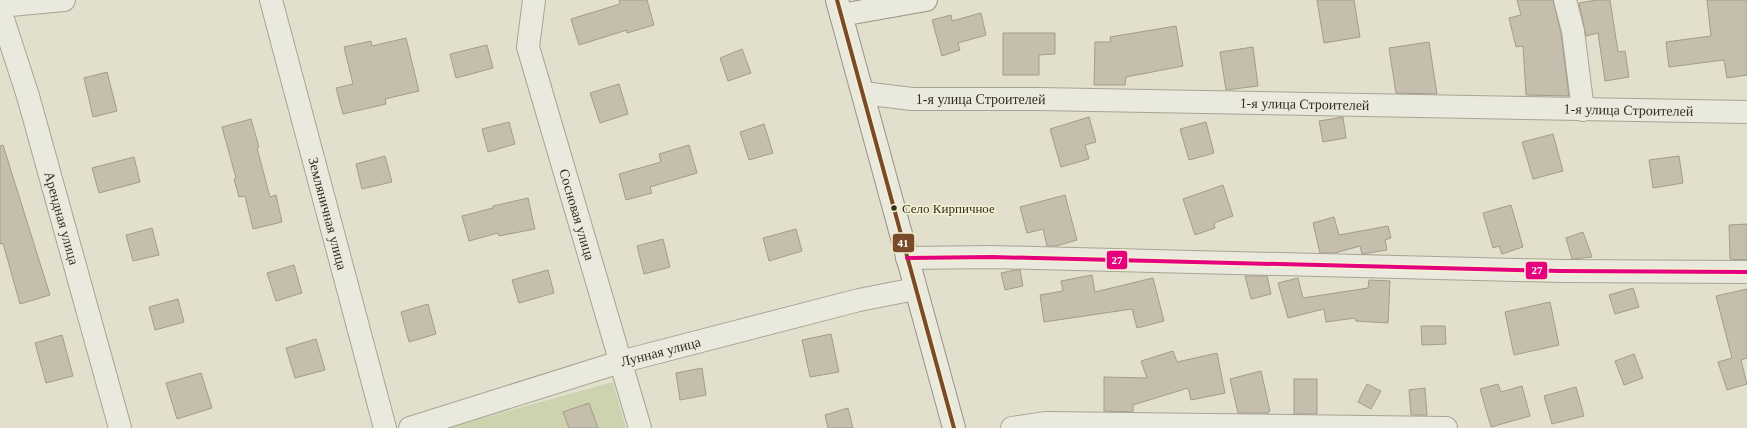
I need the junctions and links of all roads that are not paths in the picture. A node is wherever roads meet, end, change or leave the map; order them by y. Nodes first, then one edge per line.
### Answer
1 (64, 0) edge
2 (271, 0) edge
3 (534, 0) edge
4 (926, 0) edge
5 (1565, 0) edge
6 (0, 6) edge
7 (839, 8) edge
8 (0, 10) edge
9 (863, 93) junction
10 (1583, 110) junction
11 (1747, 112) edge
12 (907, 258) junction
13 (1747, 272) edge
14 (915, 289) junction
15 (620, 362) junction
16 (120, 428) edge
17 (385, 428) edge
18 (410, 428) edge
19 (640, 428) edge
20 (954, 428) edge
21 (1012, 428) edge
22 (1446, 428) edge

1 - 6 street
2 - 17 street, Земляничная улица
3 - 15 street, Сосновая улица
4 - 7 street
5 - 10 street
7 - 9 street
8 - 16 street, Арендная улица
9 - 10 street, 1-я улица Строителей
9 - 12 street
10 - 11 street, 1-я улица Строителей
12 - 13 street
12 - 14 street
14 - 15 street, Лунная улица
14 - 20 street
15 - 18 street, Лунная улица
15 - 19 street, Сосновая улица
21 - 22 street

